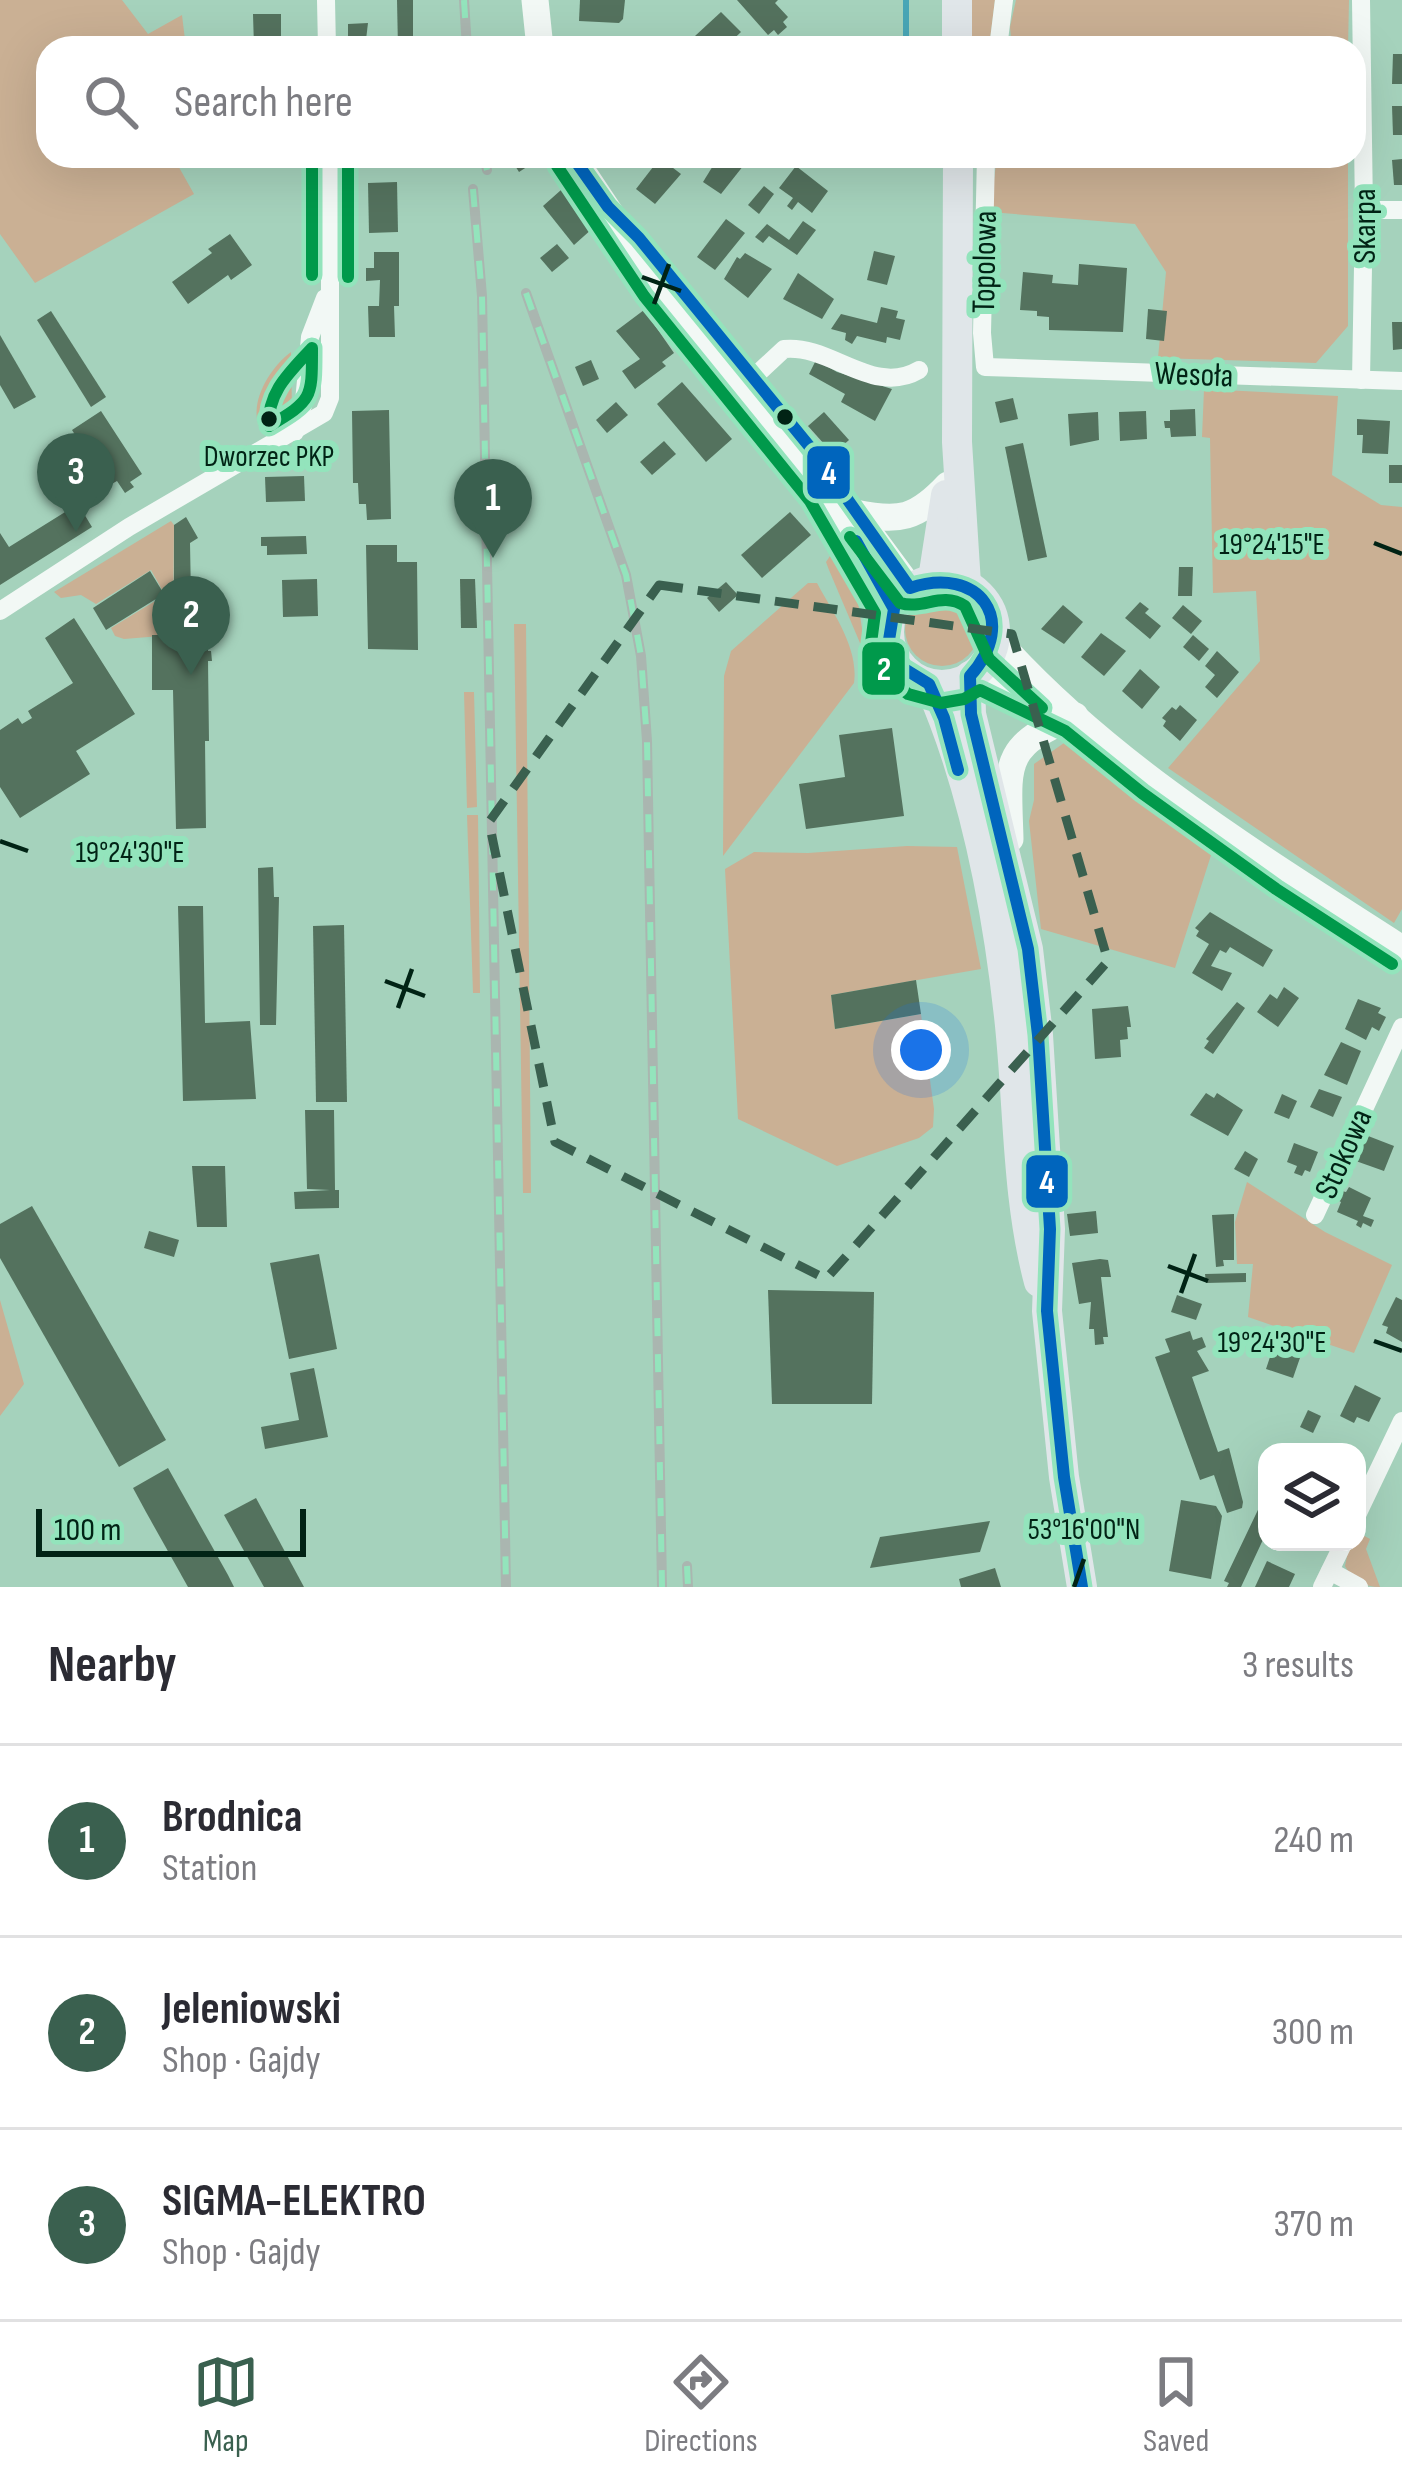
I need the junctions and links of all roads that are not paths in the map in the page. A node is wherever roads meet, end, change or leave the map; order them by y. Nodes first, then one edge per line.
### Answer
1 (326, 0) edge
2 (535, 0) edge
3 (957, 0) edge
4 (1004, 0) edge
5 (1360, 0) edge
6 (327, 36) edge
7 (539, 36) edge
8 (957, 36) edge
9 (1000, 36) edge
10 (1361, 36) edge
11 (330, 168) edge
12 (580, 168) edge
13 (958, 168) edge
14 (986, 168) edge
15 (1363, 168) edge
16 (1364, 210) junction
17 (1402, 210) edge
18 (985, 367) joint
19 (919, 370) dead end
20 (1360, 380) junction
21 (1402, 381) edge
22 (746, 384) junction
23 (957, 442) junction
24 (948, 485) junction
25 (855, 513) junction
26 (966, 584) junction
27 (912, 592) junction
28 (0, 610) edge
29 (994, 637) junction
30 (975, 673) junction
31 (929, 684) junction
32 (1075, 716) junction
33 (1011, 873) junction
34 (1402, 950) edge
35 (1402, 1027) edge
36 (1315, 1214) dead end
37 (1047, 1311) junction
38 (1402, 1421) edge
39 (1366, 1496) edge
40 (1340, 1551) edge
41 (1326, 1579) edge
42 (1082, 1587) edge
43 (1359, 1587) edge

1 - 6 street
2 - 7 street
3 - 8 main road
4 - 9 street
5 - 10 street, Skarpa
11 - 28 street
12 - 22 street
13 - 23 main road
14 - 18 street, Topolowa
15 - 16 street, Skarpa
16 - 17 street
16 - 20 street, Skarpa
18 - 20 street, Wesoła
19 - 22 street
20 - 21 street, Wesoła
22 - 25 street
22 - 27 street
23 - 24 main road
23 - 26 main road
24 - 25 street
24 - 27 main road
25 - 27 street
26 - 27 main road
26 - 29 main road
27 - 31 main road
29 - 30 main road
29 - 32 street
30 - 31 main road
30 - 32 street
30 - 33 main road
31 - 37 main road
32 - 33 street
32 - 34 street
33 - 37 main road
35 - 36 street, Stokowa
37 - 42 main road
38 - 39 street
40 - 41 street
41 - 43 street

